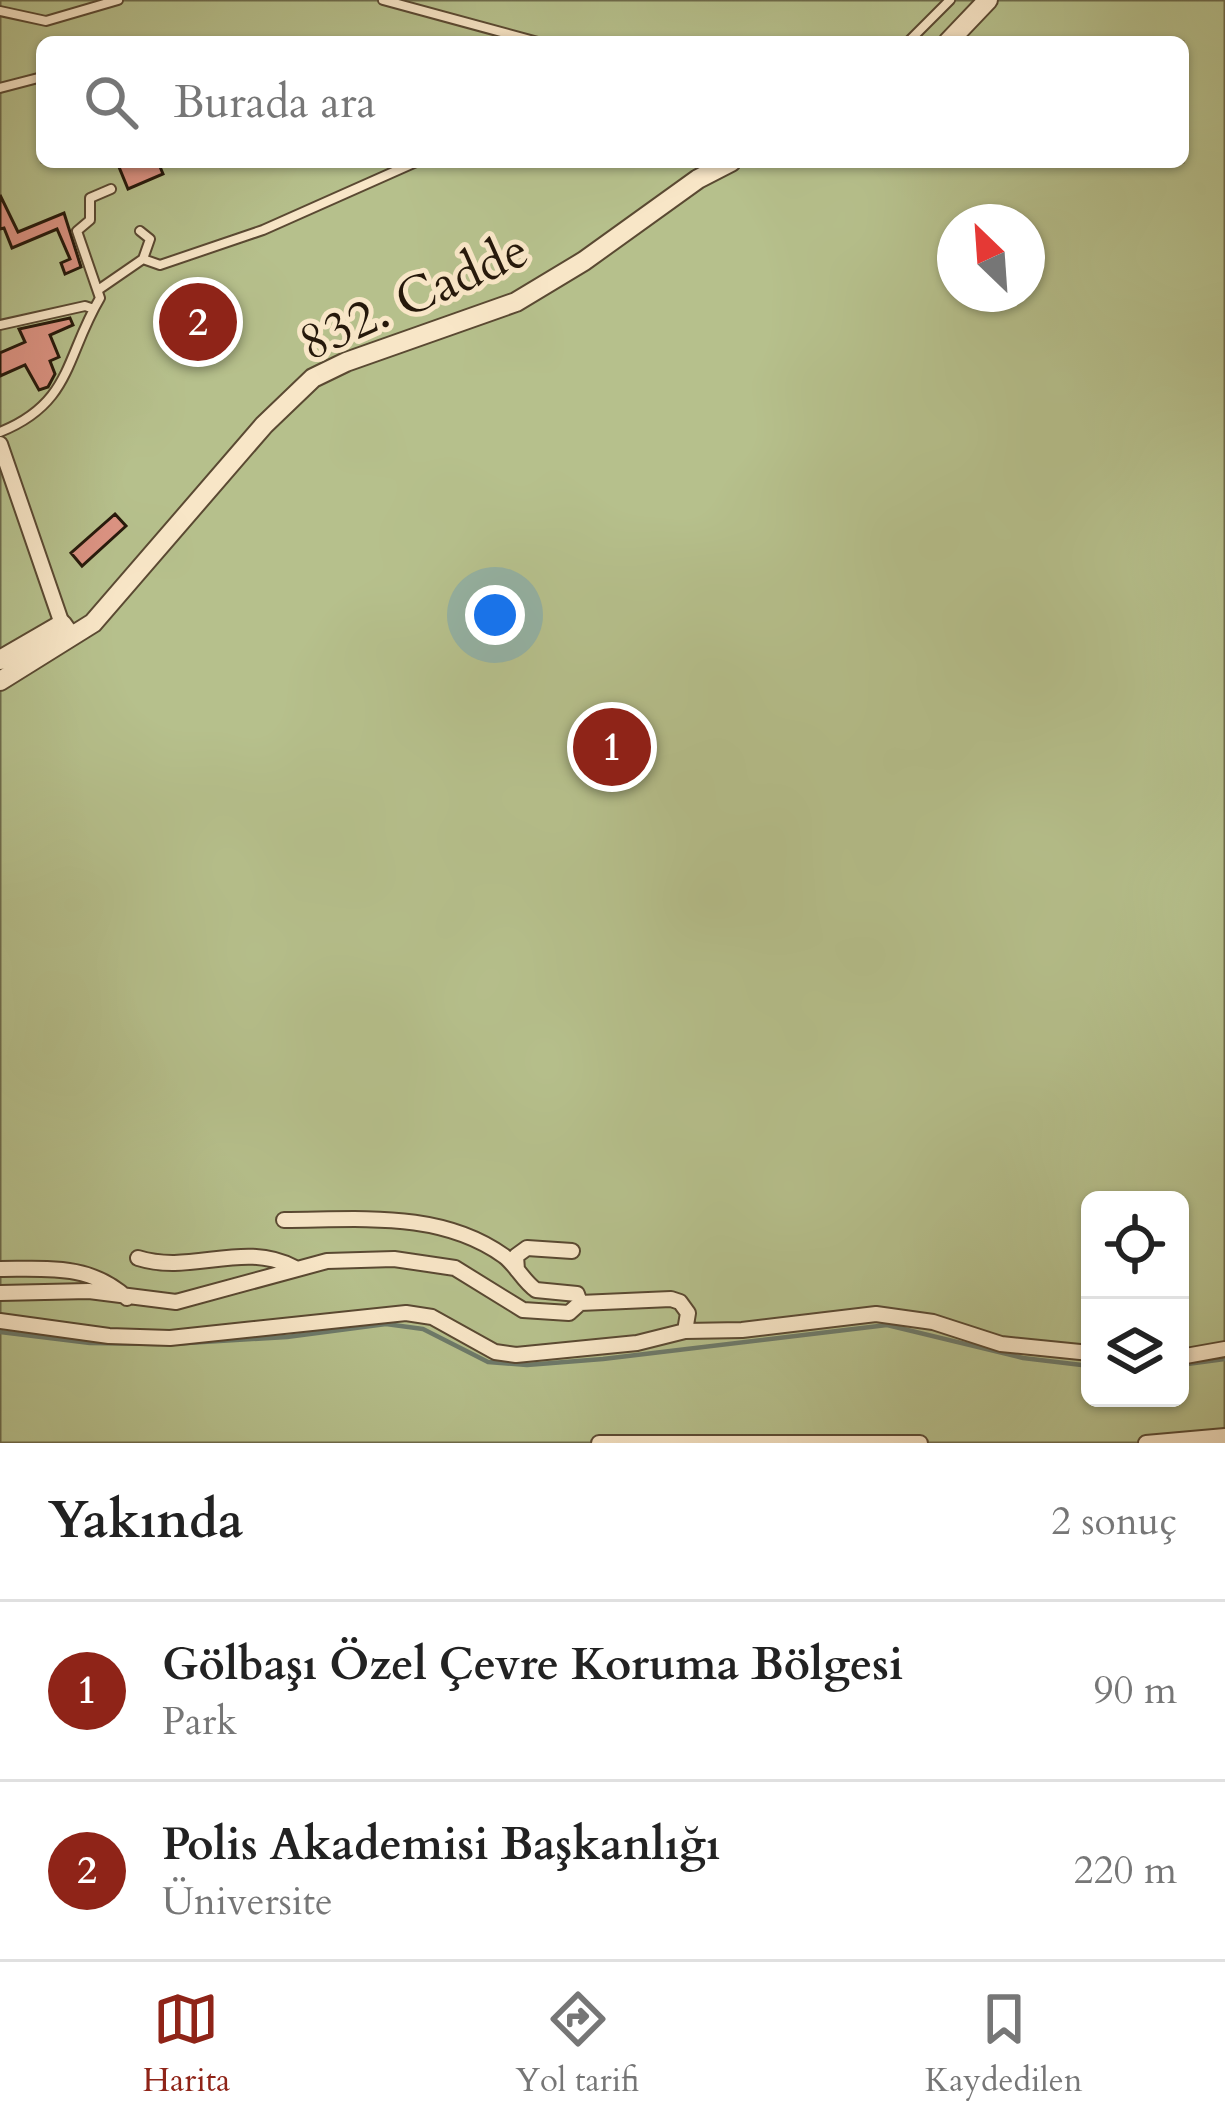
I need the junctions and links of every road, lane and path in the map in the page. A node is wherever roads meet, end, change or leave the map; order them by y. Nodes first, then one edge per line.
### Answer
1 (118, 0) edge
2 (383, 0) edge
3 (950, 0) edge
4 (988, 0) edge
5 (0, 11) edge
6 (516, 36) edge
7 (914, 36) edge
8 (954, 36) edge
9 (36, 79) edge
10 (0, 88) edge
11 (402, 168) edge
12 (719, 168) edge
13 (111, 189) dead end
14 (140, 230) dead end
15 (143, 259) junction
16 (98, 290) junction
17 (94, 309) junction
18 (0, 325) edge
19 (0, 432) edge
20 (0, 444) edge
21 (6, 485) edge
22 (65, 627) joint
23 (1, 674) edge
24 (284, 1220) dead end
25 (572, 1251) dead end
26 (139, 1258) dead end
27 (295, 1268) junction
28 (0, 1269) edge
29 (517, 1270) junction
30 (0, 1293) edge
31 (127, 1298) junction
32 (580, 1303) junction
33 (0, 1321) edge
34 (685, 1331) junction
35 (1225, 1349) edge
36 (1081, 1352) edge
37 (1189, 1355) edge
38 (1225, 1436) edge
39 (599, 1443) edge
40 (915, 1443) edge
41 (1146, 1443) edge

1 - 5 lane
2 - 6 lane
3 - 7 lane
4 - 8 street
9 - 10 lane
11 - 15 lane
12 - 23 street, 832. Cadde
13 - 16 lane
14 - 15 lane
15 - 16 lane
16 - 17 lane
17 - 18 lane
17 - 19 lane
20 - 21 street
21 - 22 street
22 - 23 street, 832. Cadde
24 - 29 street
25 - 29 street
26 - 27 street
27 - 31 street
27 - 32 street
28 - 31 street
29 - 32 street
30 - 31 street
32 - 34 street
33 - 34 street
34 - 36 street
35 - 37 street
38 - 41 street
39 - 40 street

